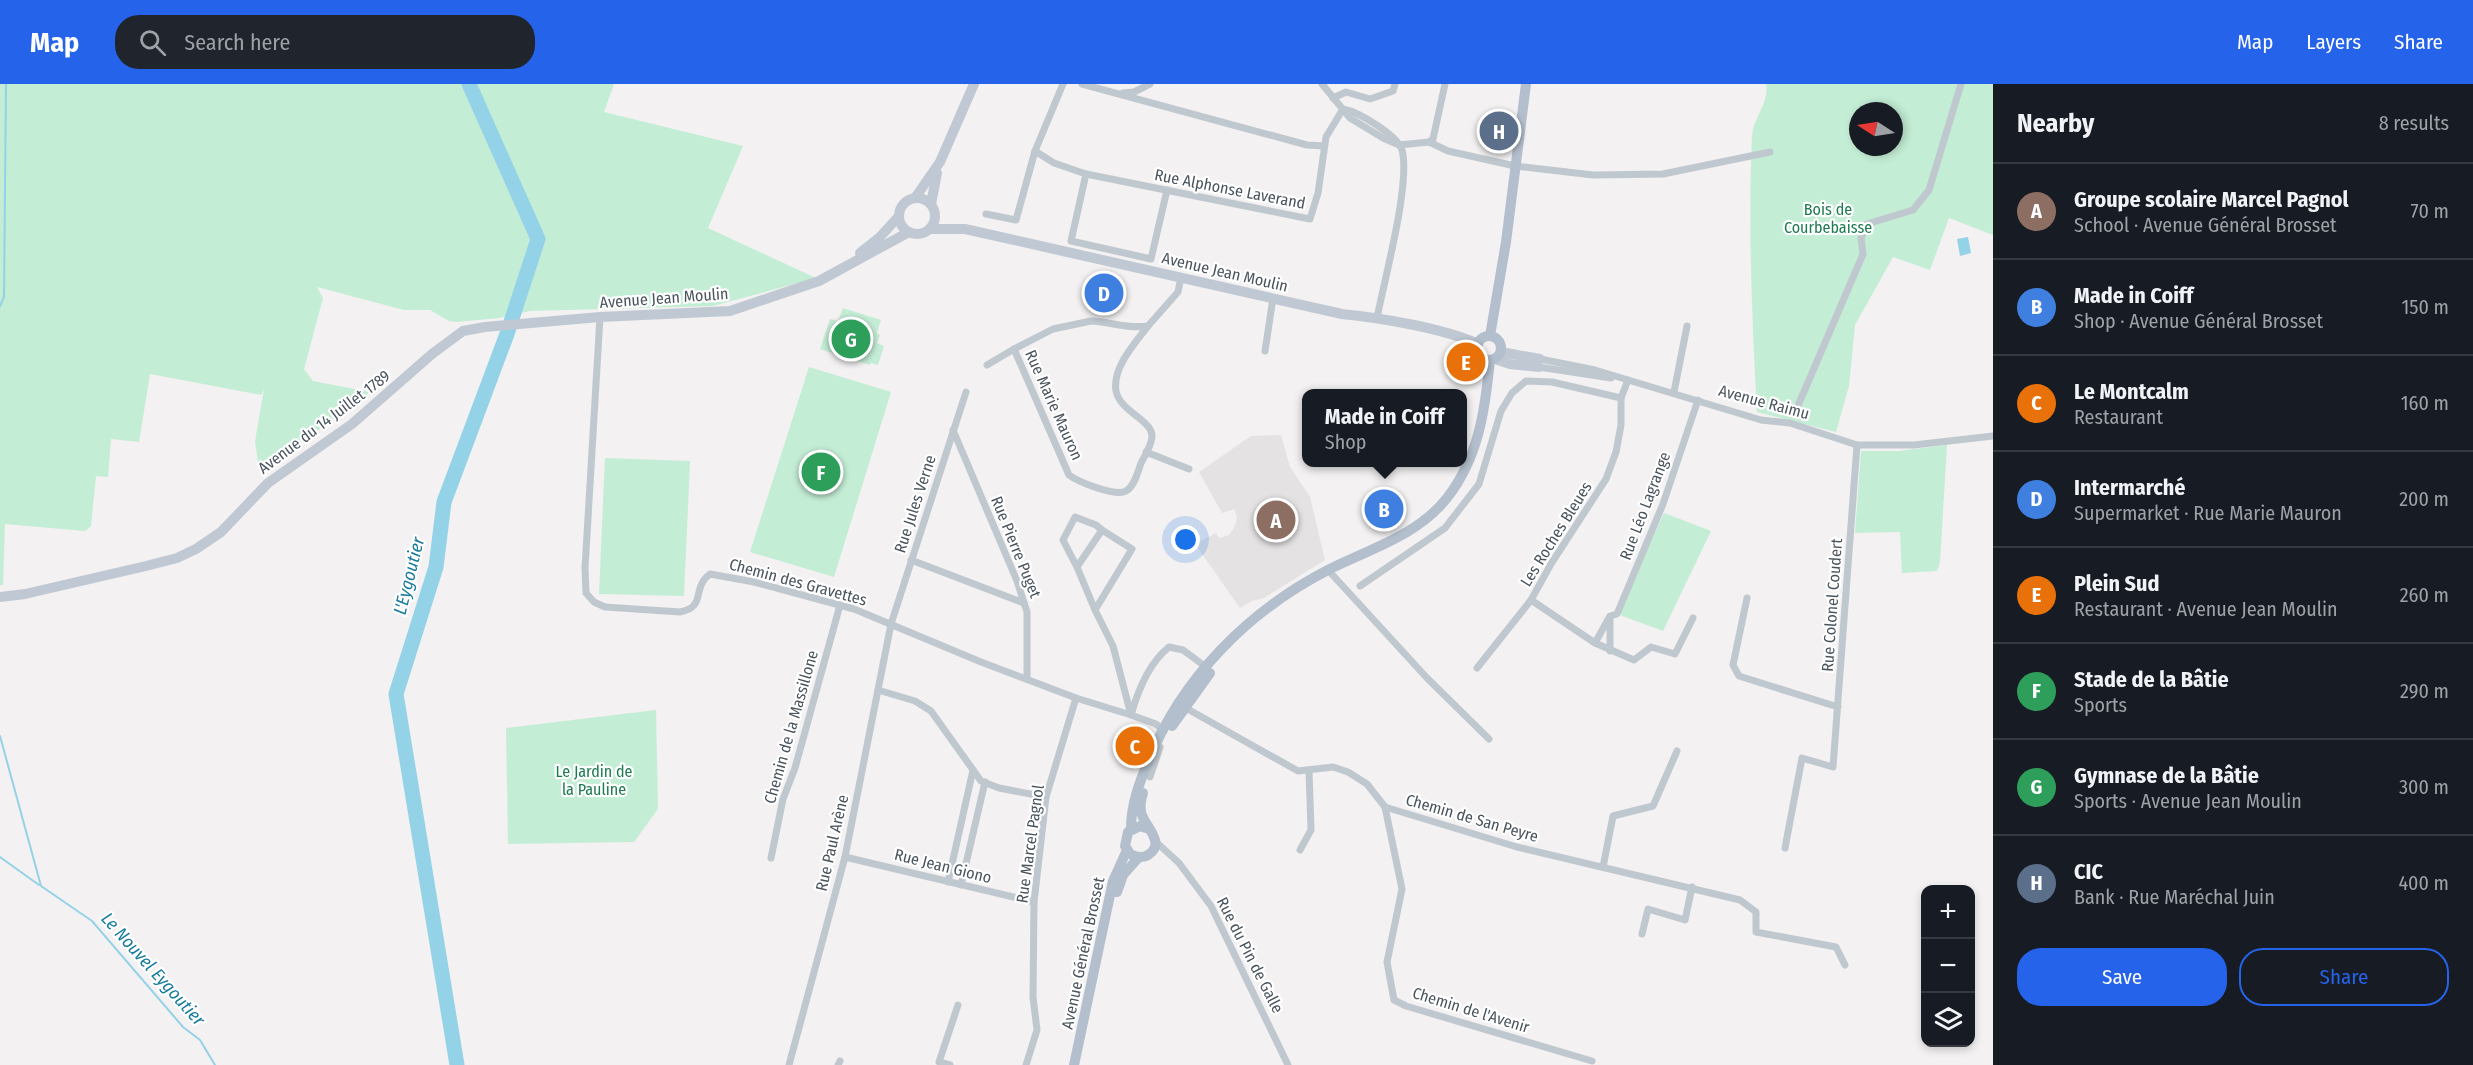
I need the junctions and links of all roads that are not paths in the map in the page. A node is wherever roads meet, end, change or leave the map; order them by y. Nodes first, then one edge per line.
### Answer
1 (974, 84) edge
2 (1063, 84) edge
3 (1082, 84) edge
4 (1150, 84) edge
5 (1322, 84) edge
6 (1395, 84) edge
7 (1444, 84) edge
8 (1526, 84) edge
9 (1961, 84) edge
10 (1118, 93) junction
11 (1333, 98) junction
12 (1343, 109) junction
13 (1429, 142) junction
14 (1399, 145) junction
15 (1324, 146) junction
16 (1035, 151) junction
17 (1770, 152) dead end
18 (940, 162) junction
19 (1515, 166) junction
20 (1086, 174) junction
21 (1167, 190) junction
22 (915, 198) junction
23 (933, 208) junction
24 (986, 214) dead end
25 (899, 216) junction
26 (930, 229) junction
27 (965, 229) junction
28 (909, 232) junction
29 (1181, 278) junction
30 (824, 279) junction
31 (1273, 298) junction
32 (600, 317) junction
33 (1377, 318) junction
34 (500, 326) joint
35 (1148, 326) junction
36 (1687, 326) dead end
37 (1490, 336) junction
38 (1478, 344) junction
39 (1014, 349) junction
40 (1265, 351) dead end
41 (1496, 357) junction
42 (1539, 363) joint
43 (987, 365) dead end
44 (1628, 380) junction
45 (966, 392) dead end
46 (1674, 393) junction
47 (1621, 398) junction
48 (1698, 400) junction
49 (1797, 408) dead end
50 (953, 430) junction
51 (1993, 436) edge
52 (1857, 445) junction
53 (1146, 452) junction
54 (1467, 464) edge
55 (1465, 467) edge
56 (1190, 469) dead end
57 (1102, 530) junction
58 (911, 560) junction
59 (1077, 567) junction
60 (1328, 570) junction
61 (1360, 586) dead end
62 (2, 597) edge
63 (1747, 598) dead end
64 (1531, 600) junction
65 (1024, 603) junction
66 (840, 605) junction
67 (1095, 610) junction
68 (1610, 616) junction
69 (1693, 618) dead end
70 (891, 624) junction
71 (1238, 634) junction
72 (1595, 643) junction
73 (1610, 651) junction
74 (1206, 668) junction
75 (1477, 668) dead end
76 (1027, 679) junction
77 (878, 690) junction
78 (1076, 698) junction
79 (1184, 707) junction
80 (1838, 708) junction
81 (1131, 715) junction
82 (1163, 728) junction
83 (1489, 739) dead end
84 (1677, 751) dead end
85 (973, 770) junction
86 (1309, 770) junction
87 (1150, 777) junction
88 (985, 782) junction
89 (1046, 798) junction
90 (1385, 807) junction
91 (1131, 828) junction
92 (1149, 829) junction
93 (1155, 841) junction
94 (1785, 848) dead end
95 (1126, 850) junction
96 (1300, 850) dead end
97 (1144, 856) junction
98 (845, 857) junction
99 (771, 858) dead end
100 (1179, 863) junction
101 (1603, 867) junction
102 (948, 882) junction
103 (961, 885) junction
104 (1692, 887) junction
105 (1034, 903) junction
106 (1642, 934) dead end
107 (1845, 965) dead end
108 (958, 1005) dead end
109 (1592, 1060) dead end
110 (937, 1063) edge
111 (789, 1065) edge
112 (950, 1065) edge
113 (1026, 1065) edge
114 (1074, 1065) edge
115 (1080, 1065) edge
116 (1288, 1065) edge

1 - 18 street
2 - 16 street
3 - 10 street
4 - 10 street
5 - 11 street
6 - 11 street
7 - 13 street
8 - 19 main road
9 - 49 street
10 - 15 street
11 - 12 street
12 - 14 street
12 - 15 street, Rue Alphonse Laverand
13 - 14 street
13 - 19 street
14 - 33 street
15 - 21 street, Rue Alphonse Laverand
16 - 20 street, Rue Alphonse Laverand
16 - 24 street
17 - 19 street
18 - 22 street
18 - 23 street
19 - 37 main road
20 - 21 street, Rue Alphonse Laverand
20 - 21 street
22 - 23 street
22 - 25 street
23 - 26 street
23 - 27 street, Avenue Jean Moulin
25 - 28 street
25 - 30 street, Avenue Jean Moulin
26 - 27 street, Avenue Jean Moulin
26 - 28 street
27 - 29 street, Avenue Jean Moulin
28 - 30 street, Avenue Jean Moulin
29 - 31 street, Avenue Jean Moulin
29 - 35 street, Rue Marie Mauron
30 - 32 street, Avenue Jean Moulin
31 - 33 street, Avenue Jean Moulin
31 - 40 street
32 - 34 street, Avenue Jean Moulin
32 - 66 street, Chemin des Gravettes
33 - 38 street, Avenue Jean Moulin
34 - 62 street, Avenue du 14 Juillet 1789
35 - 39 street, Rue Marie Mauron
35 - 53 street, Rue Marie Mauron
36 - 46 street
37 - 38 main road
37 - 41 main road
38 - 41 main road
39 - 43 street, Rue Marie Mauron
39 - 53 street, Rue Marie Mauron
41 - 42 street, Avenue Raimu
41 - 54 main road
42 - 44 street, Avenue Raimu
44 - 46 street, Avenue Raimu
44 - 47 street, Les Roches Bleues
45 - 50 street, Rue Jules Verne
46 - 48 street, Avenue Raimu
47 - 61 street
47 - 64 street, Les Roches Bleues
48 - 52 street, Avenue Raimu
48 - 68 street, Rue Léo Lagrange
50 - 58 street, Rue Jules Verne
50 - 65 street, Rue Pierre Puget
51 - 52 street, Avenue Raimu
52 - 80 street, Rue Colonel Coudert
53 - 56 street
55 - 60 main road
57 - 59 street
57 - 59 street
57 - 67 street
58 - 65 street
58 - 70 street, Rue Jules Verne
59 - 67 street
60 - 71 main road
60 - 83 street
63 - 80 street
64 - 72 street
64 - 75 street, Les Roches Bleues
65 - 76 street, Rue Pierre Puget
66 - 70 street, Chemin des Gravettes
66 - 99 street, Chemin de la Massillone
67 - 81 street
68 - 72 street, Rue Léo Lagrange
68 - 73 street
69 - 73 street
70 - 76 street, Chemin des Gravettes
70 - 77 street, Rue Paul Arène
71 - 74 main road
71 - 79 main road
72 - 73 street
74 - 81 street
74 - 82 main road
76 - 78 street, Chemin des Gravettes
77 - 85 street
77 - 98 street, Rue Paul Arène
78 - 81 street, Chemin des Gravettes
78 - 89 street, Rue Marcel Pagnol
79 - 86 street, Chemin de San Peyre
79 - 87 main road
80 - 94 street, Rue Colonel Coudert
81 - 82 street, Chemin des Gravettes
82 - 87 street
82 - 91 main road
84 - 101 street
85 - 88 street
85 - 102 street
86 - 90 street, Chemin de San Peyre
86 - 96 street
87 - 92 main road
88 - 89 street
88 - 103 street
89 - 105 street, Rue Marcel Pagnol
90 - 101 street, Chemin de San Peyre
90 - 109 street, Chemin de l'Avenir
91 - 92 main road
91 - 95 main road
92 - 93 main road
93 - 97 main road
93 - 100 street, Rue du Pin de Galle
95 - 97 main road
95 - 114 main road, Avenue Général Brosset
97 - 100 street
97 - 115 main road, Avenue Général Brosset
98 - 102 street, Rue Jean Giono
98 - 111 street, Rue Paul Arène
100 - 116 street, Rue du Pin de Galle
101 - 104 street, Chemin de San Peyre
102 - 103 street, Rue Jean Giono
103 - 105 street, Rue Jean Giono
104 - 106 street
104 - 107 street, Chemin de San Peyre
105 - 113 street, Rue Marcel Pagnol
108 - 110 street
110 - 112 street

